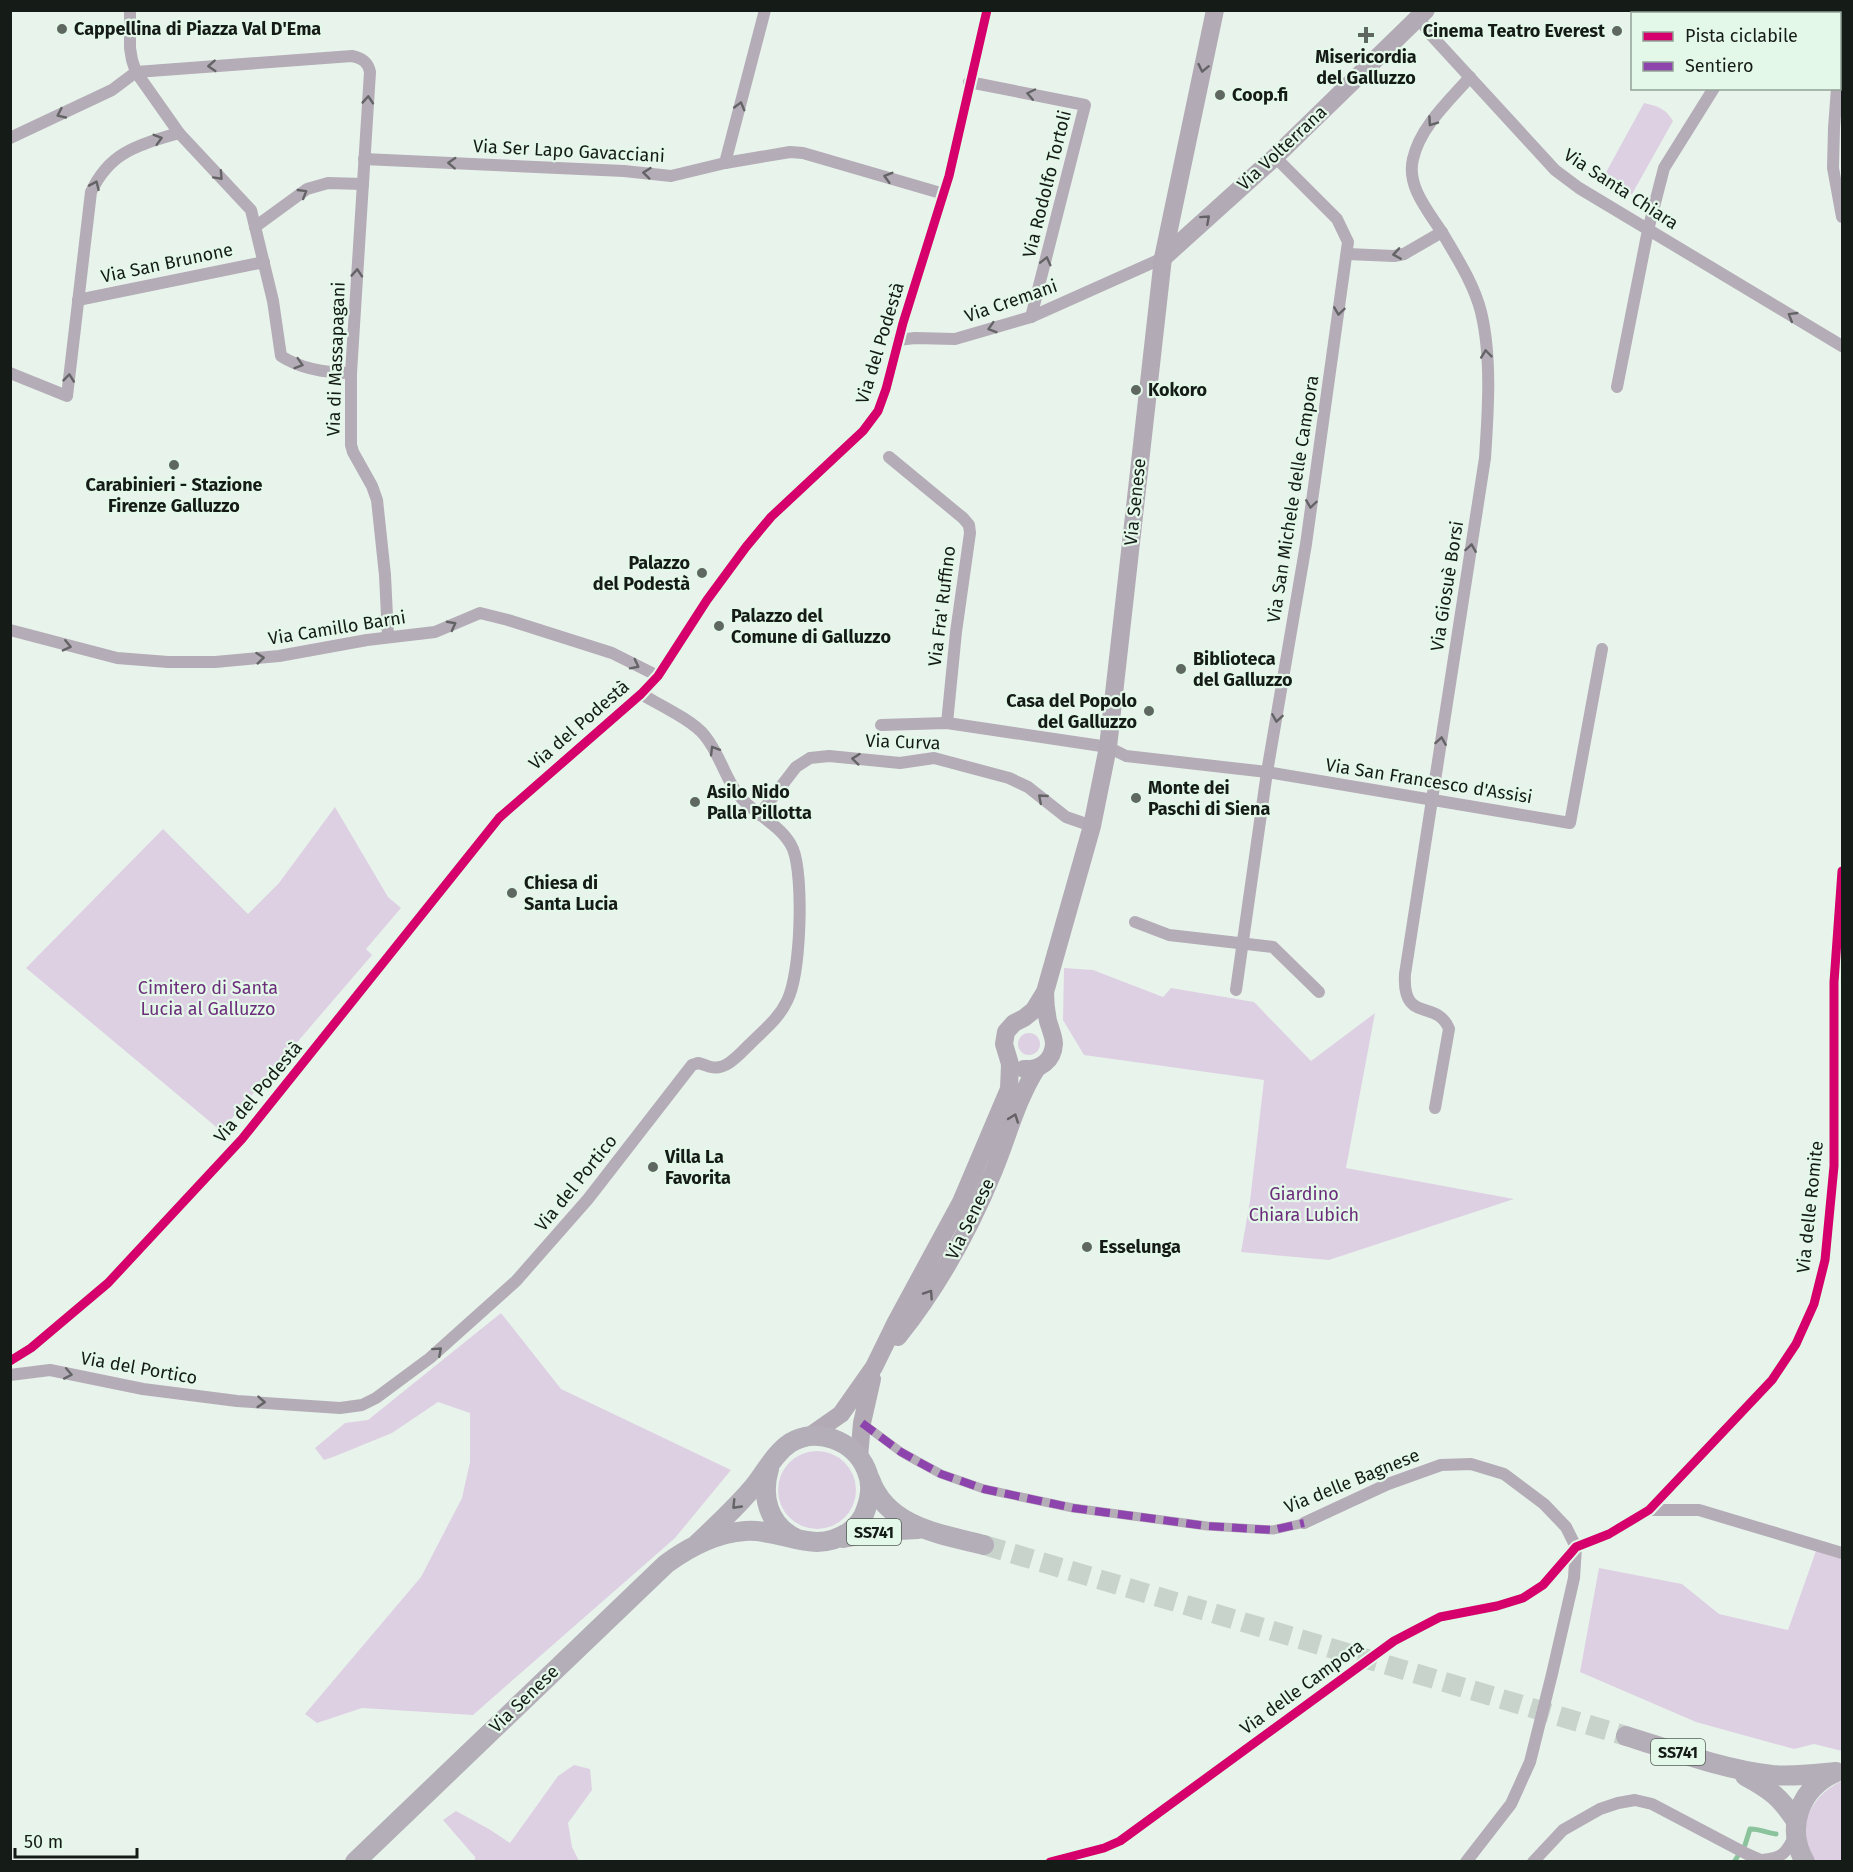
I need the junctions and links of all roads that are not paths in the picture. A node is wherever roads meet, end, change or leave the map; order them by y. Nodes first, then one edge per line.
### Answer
1 (130, 10) edge
2 (765, 10) edge
3 (987, 10) edge
4 (1215, 10) edge
5 (1419, 13) edge
6 (136, 72) junction
7 (1470, 77) junction
8 (969, 82) junction
9 (1713, 90) edge
10 (1837, 90) edge
11 (180, 133) junction
12 (10, 138) edge
13 (1275, 157) junction
14 (364, 159) junction
15 (725, 163) junction
16 (363, 184) junction
17 (944, 194) junction
18 (1842, 217) edge
19 (255, 227) junction
20 (1648, 230) junction
21 (1442, 232) junction
22 (1347, 254) junction
23 (1163, 258) junction
24 (264, 262) junction
25 (78, 300) junction
26 (1030, 317) junction
27 (898, 340) junction
28 (1842, 346) edge
29 (10, 373) edge
30 (351, 373) junction
31 (1617, 387) dead end
32 (889, 457) dead end
33 (10, 630) edge
34 (388, 637) junction
35 (1602, 649) dead end
36 (658, 676) junction
37 (641, 694) junction
38 (947, 723) junction
39 (880, 725) dead end
40 (1107, 747) junction
41 (1267, 772) junction
42 (1432, 799) junction
43 (759, 814) junction
44 (1092, 826) junction
45 (1842, 872) edge
46 (1135, 922) dead end
47 (1242, 943) junction
48 (1236, 990) dead end
49 (1045, 992) junction
50 (1319, 992) dead end
51 (1024, 1018) junction
52 (1051, 1030) junction
53 (1008, 1058) junction
54 (1036, 1068) junction
55 (1435, 1108) dead end
56 (10, 1361) edge
57 (877, 1362) junction
58 (10, 1375) edge
59 (862, 1423) junction
60 (811, 1435) junction
61 (859, 1457) junction
62 (771, 1464) junction
63 (868, 1475) junction
64 (1649, 1510) junction
65 (1304, 1523) joint
66 (924, 1529) junction
67 (801, 1540) junction
68 (825, 1542) junction
69 (697, 1544) junction
70 (984, 1545) tunnel mouth
71 (1576, 1547) junction
72 (1842, 1553) edge
73 (1626, 1736) tunnel mouth
74 (1730, 1768) junction
75 (1839, 1771) edge
76 (1796, 1828) junction
77 (1763, 1861) edge
78 (355, 1862) edge
79 (1050, 1862) edge
80 (1466, 1862) edge
81 (1533, 1862) edge
82 (1805, 1862) edge

1 - 6 street
15 -> 2 street
3 - 8 street, Via del Podestà
4 -> 23 main road, Via Senese
5 - 7 street, Via Santa Chiara
5 - 13 main road, Via Volterrana
6 - 11 street
6 -> 12 street
14 -> 6 street, Via di Massapagani
7 - 20 street, Via Santa Chiara
7 -> 21 street, Via Giosuè Borsi
8 - 17 street, Via del Podestà
26 -> 8 street, Via Rodolfo Tortoli
9 - 20 street
10 - 18 street
11 -> 19 street
25 -> 11 street, Via San Brunone
13 - 22 street, Via San Michele delle Campora
23 -> 13 main road, Via Volterrana
15 -> 14 street, Via Ser Lapo Gavacciani
14 - 16 street, Via di Massapagani
17 -> 15 street, Via Ser Lapo Gavacciani
19 -> 16 street
30 -> 16 street, Via di Massapagani
17 - 27 street, Via del Podestà
19 - 24 street
28 -> 20 street, Via Santa Chiara
20 - 31 street
21 -> 22 street
42 -> 21 street, Via Giosuè Borsi
22 -> 41 street, Via San Michele delle Campora
23 - 26 street, Via Cremani
23 - 40 main road, Via Senese
24 - 25 street, Via San Brunone
24 -> 30 street
29 -> 25 street, Via San Brunone
26 -> 27 street, Via Cremani
27 - 36 street, Via del Podestà
30 - 34 street, Via di Massapagani
32 - 38 street, Via Fra' Ruffino
33 -> 34 street, Via Camillo Barni
34 -> 36 street, Via Camillo Barni
35 - 42 street, Via San Francesco d'Assisi
36 - 37 street, Via del Podestà
43 -> 37 street, Via del Portico
37 - 56 street, Via del Podestà
38 - 39 street
38 - 40 street
40 - 41 street, Via San Francesco d'Assisi
40 - 44 main road, Via Senese
41 - 42 street, Via San Francesco d'Assisi
41 - 47 street, Via San Michele delle Campora
42 - 55 street, Via Giosuè Borsi
44 -> 43 street, Via Curva
58 -> 43 street, Via del Portico
44 - 49 main road, Via Senese
45 - 64 street, Via delle Romite
46 - 47 street
47 - 48 street, Via San Michele delle Campora
47 - 50 street
49 - 51 main road, Via Senese
49 - 52 main road, Via Senese
51 - 52 main road
51 - 53 main road, Via Senese
52 - 54 main road, Via Senese
53 - 54 main road
53 - 57 main road, Via Senese
57 -> 54 main road, Via Senese
57 - 59 main road, Via Senese
57 - 60 main road, Via Senese
59 - 61 main road, Via Senese
59 - 65 street, Via delle Bagnese
60 - 61 main road
60 - 62 main road, Via Senese
61 - 63 main road
62 - 67 main road
62 -> 69 main road, Via Senese
63 - 66 main road, SS741
63 - 68 main road
64 - 71 street, Via delle Romite
64 - 72 street
65 - 71 street, Via delle Bagnese
66 - 68 main road, SS741
66 - 70 main road, SS741
67 - 68 main road, Via Senese
67 - 69 main road, Via Senese
69 - 78 main road, Via Senese
71 - 79 street, Via delle Campora
71 - 80 street
73 - 74 main road, SS741
74 - 75 main road, SS741
74 - 76 main road, SS741
75 - 76 main road, SS741
76 - 77 street
76 - 82 main road, SS741
77 - 81 street

